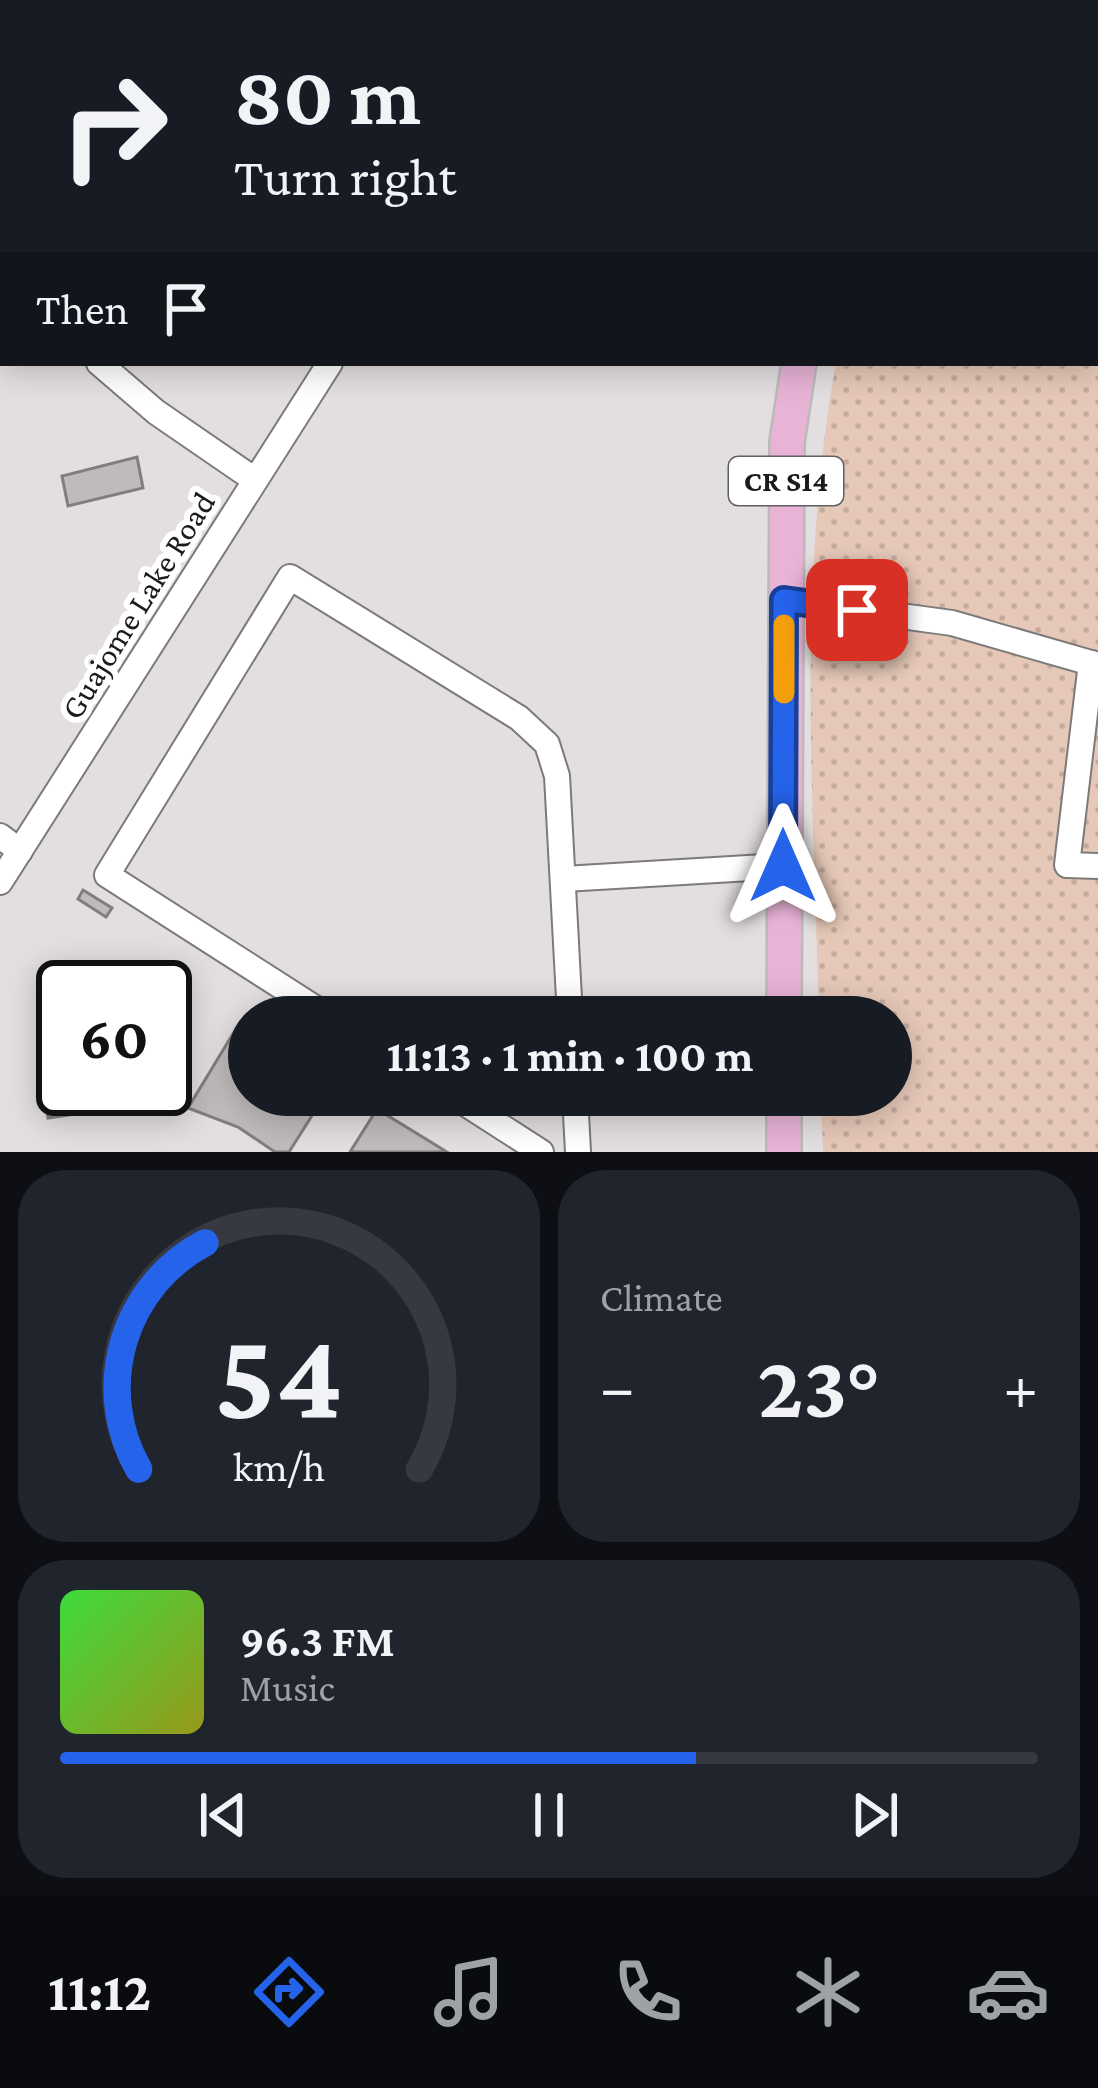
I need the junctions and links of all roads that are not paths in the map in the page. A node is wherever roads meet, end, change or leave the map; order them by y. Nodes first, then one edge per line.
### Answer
1 (102, 366) edge
2 (327, 366) edge
3 (799, 366) edge
4 (255, 480) junction
5 (784, 600) junction
6 (1094, 664) edge
7 (10, 844) edge
8 (783, 866) junction
9 (1098, 866) edge
10 (563, 879) junction
11 (0, 882) edge
12 (296, 996) edge
13 (569, 996) edge
14 (784, 996) edge
15 (485, 1116) edge
16 (576, 1116) edge
17 (784, 1116) edge
18 (542, 1152) edge
19 (578, 1152) edge
20 (784, 1152) edge

1 - 4 street
2 - 4 street, Guajome Lake Road
3 - 5 main road, CR S14
4 - 7 street, Guajome Lake Road
5 - 6 street
5 - 8 main road, CR S14
6 - 9 street
7 - 11 street, Guajome Lake Road
8 - 10 street
8 - 14 main road, CR S14
10 - 12 street
10 - 13 street
15 - 18 street
16 - 19 street
17 - 20 main road

